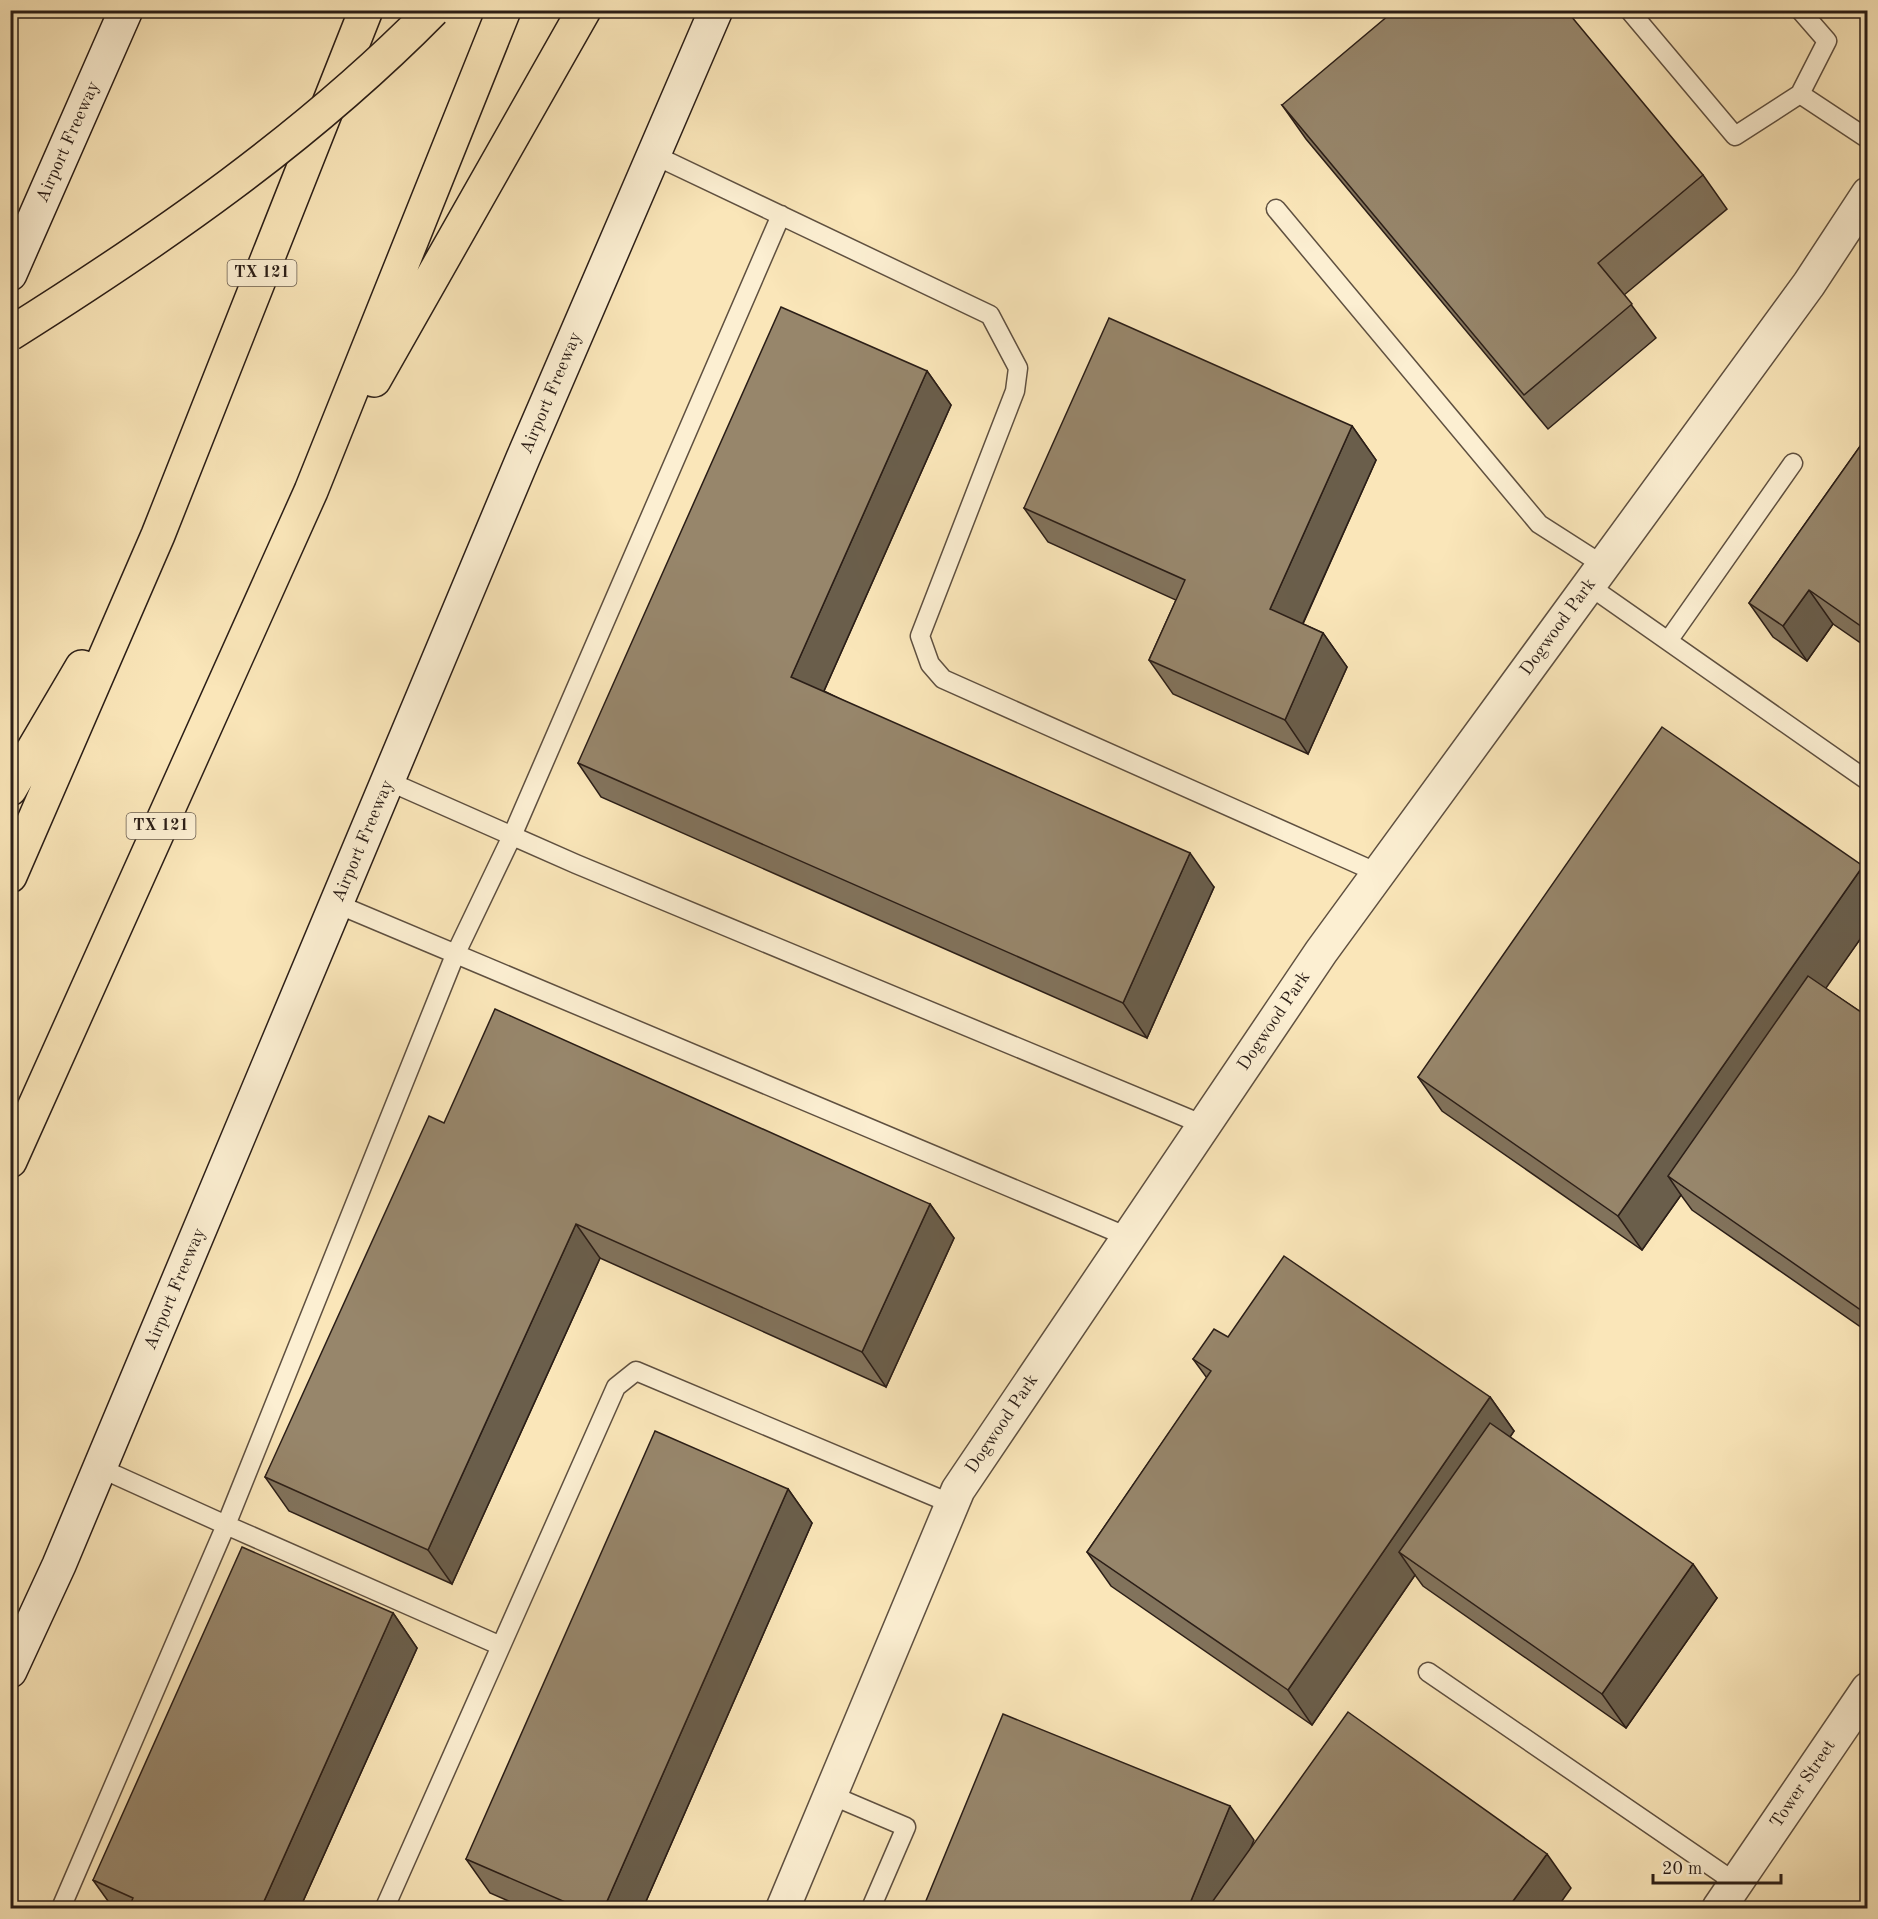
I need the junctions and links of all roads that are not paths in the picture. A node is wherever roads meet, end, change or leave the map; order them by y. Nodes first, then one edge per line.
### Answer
1 (126, 10) edge
2 (366, 10) edge
3 (433, 10) edge
4 (504, 10) edge
5 (584, 10) edge
6 (716, 10) edge
7 (1629, 10) edge
8 (1800, 10) edge
9 (1800, 94) junction
10 (1868, 139) edge
11 (654, 155) junction
12 (1868, 194) edge
13 (1276, 209) dead end
14 (781, 215) junction
15 (10, 274) edge
16 (10, 334) edge
17 (1792, 463) dead end
18 (311, 491) junction
19 (158, 535) junction
20 (1596, 575) junction
21 (1668, 641) junction
22 (388, 781) junction
23 (1868, 781) edge
24 (10, 789) edge
25 (512, 836) junction
26 (1378, 873) junction
27 (10, 876) edge
28 (337, 904) junction
29 (455, 955) junction
30 (1204, 1125) junction
31 (10, 1161) edge
32 (1128, 1237) junction
33 (100, 1468) junction
34 (952, 1504) junction
35 (226, 1525) junction
36 (501, 1646) junction
37 (10, 1671) edge
38 (1428, 1672) dead end
39 (1868, 1689) edge
40 (831, 1796) junction
41 (1727, 1896) edge
42 (61, 1908) edge
43 (387, 1908) edge
44 (783, 1908) edge
45 (872, 1908) edge

1 - 15 street, Airport Freeway
2 - 19 highway, TX 121
3 - 16 highway, bridge
4 - 18 highway, TX 121
5 - 18 highway
6 - 11 street, Airport Freeway
7 - 9 lane
8 - 9 lane
9 - 10 lane
11 - 14 lane
11 - 22 street, Airport Freeway
12 - 20 street, Dogwood Park
13 - 20 lane
14 - 25 lane
14 - 26 lane
17 - 21 lane
18 - 31 highway, TX 121
19 - 24 highway
19 - 27 highway, TX 121
20 - 21 lane
20 - 26 street, Dogwood Park
21 - 23 lane
22 - 25 lane
22 - 28 street, Airport Freeway
25 - 29 lane
25 - 30 lane
26 - 30 street, Dogwood Park
28 - 29 lane
28 - 33 street, Airport Freeway
29 - 32 lane
29 - 35 lane
30 - 32 street, Dogwood Park
32 - 34 street, Dogwood Park
33 - 35 lane
33 - 37 street, Airport Freeway
34 - 36 lane
34 - 40 street, Dogwood Park
35 - 36 lane
35 - 42 lane
36 - 43 lane
38 - 41 lane
39 - 41 street, Tower Street
40 - 44 street, Dogwood Park
40 - 45 lane

